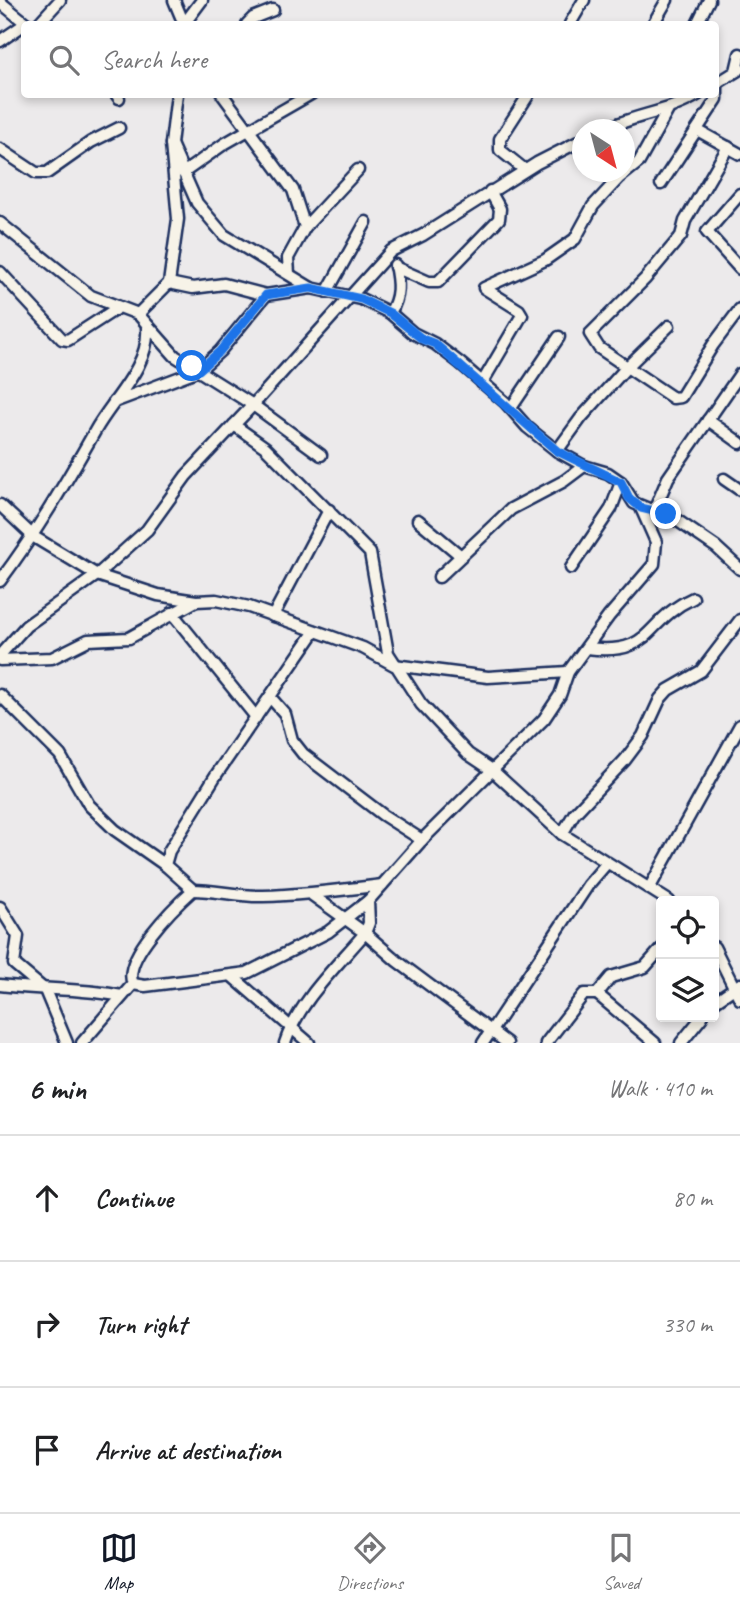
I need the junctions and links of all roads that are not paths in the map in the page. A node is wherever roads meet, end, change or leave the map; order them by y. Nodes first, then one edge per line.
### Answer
1 (60, 0) edge
2 (174, 0) edge
3 (202, 0) edge
4 (584, 0) edge
5 (667, 0) edge
6 (709, 0) edge
7 (0, 2) edge
8 (273, 10) dead end
9 (22, 21) edge
10 (41, 21) edge
11 (183, 21) edge
12 (186, 21) edge
13 (253, 21) edge
14 (572, 21) edge
15 (655, 21) edge
16 (698, 21) edge
17 (21, 27) edge
18 (0, 41) edge
19 (740, 54) edge
20 (738, 70) edge
21 (719, 82) edge
22 (177, 98) edge
23 (225, 98) edge
24 (304, 98) edge
25 (526, 98) edge
26 (691, 98) edge
27 (717, 98) edge
28 (668, 110) junction
29 (630, 119) edge
30 (119, 128) dead end
31 (697, 130) junction
32 (248, 131) junction
33 (171, 144) junction
34 (572, 146) edge
35 (728, 147) junction
36 (0, 149) edge
37 (740, 154) edge
38 (358, 170) dead end
39 (525, 170) junction
40 (183, 173) junction
41 (661, 184) dead end
42 (490, 191) junction
43 (740, 194) edge
44 (366, 222) dead end
45 (0, 223) edge
46 (305, 227) junction
47 (391, 251) junction
48 (395, 267) junction
49 (740, 269) edge
50 (0, 272) edge
51 (289, 274) junction
52 (169, 283) junction
53 (311, 288) junction
54 (327, 292) junction
55 (266, 295) junction
56 (352, 298) junction
57 (119, 307) junction
58 (740, 309) edge
59 (390, 313) junction
60 (138, 314) junction
61 (669, 326) dead end
62 (147, 327) junction
63 (559, 337) dead end
64 (627, 367) junction
65 (199, 370) junction
66 (740, 374) edge
67 (482, 383) junction
68 (113, 402) junction
69 (253, 405) junction
70 (511, 408) junction
71 (708, 420) junction
72 (234, 425) junction
73 (740, 443) edge
74 (557, 451) junction
75 (321, 454) dead end
76 (584, 466) junction
77 (724, 479) dead end
78 (621, 482) junction
79 (740, 490) edge
80 (0, 505) edge
81 (641, 508) junction
82 (329, 510) junction
83 (654, 511) junction
84 (418, 520) dead end
85 (34, 537) junction
86 (461, 556) junction
87 (571, 568) dead end
88 (740, 569) edge
89 (97, 575) junction
90 (439, 577) dead end
91 (0, 581) edge
92 (693, 598) dead end
93 (196, 601) junction
94 (173, 614) junction
95 (273, 616) junction
96 (740, 620) edge
97 (315, 631) junction
98 (587, 648) junction
99 (0, 657) edge
100 (394, 665) junction
101 (568, 672) junction
102 (0, 695) edge
103 (270, 697) junction
104 (256, 717) junction
105 (740, 725) edge
106 (492, 770) junction
107 (562, 834) junction
108 (422, 840) junction
109 (607, 863) junction
110 (165, 865) junction
111 (382, 885) junction
112 (650, 887) junction
113 (193, 890) junction
114 (312, 895) junction
115 (662, 896) edge
116 (368, 901) junction
117 (0, 907) edge
118 (345, 920) junction
119 (365, 933) junction
120 (656, 955) edge
121 (719, 956) edge
122 (233, 976) junction
123 (132, 984) junction
124 (0, 985) edge
125 (736, 985) edge
126 (45, 990) junction
127 (597, 994) junction
128 (122, 996) junction
129 (719, 998) edge
130 (740, 999) edge
131 (698, 1022) edge
132 (290, 1028) junction
133 (491, 1030) junction
134 (68, 1043) edge
135 (82, 1043) edge
136 (285, 1043) edge
137 (309, 1043) edge
138 (483, 1043) edge
139 (507, 1043) edge
140 (546, 1043) edge
141 (655, 1043) edge
142 (681, 1043) edge

1 - 10 street
2 - 11 street
3 - 12 street
4 - 14 street
5 - 15 street
6 - 16 street
7 - 9 street
8 - 13 street
17 - 18 street
19 - 20 street
20 - 21 street
22 - 33 street
23 - 32 street
24 - 32 street
25 - 39 street
26 - 28 street
27 - 31 street
28 - 29 street
28 - 67 street
30 - 36 street
31 - 35 street
31 - 41 street
32 - 40 street
32 - 46 street
33 - 40 street
33 - 52 street
34 - 39 street
35 - 37 street
35 - 64 street
38 - 46 street
39 - 42 street
40 - 51 street
42 - 47 street
42 - 48 street
43 - 49 street
44 - 54 street
45 - 57 street
46 - 51 street
47 - 48 street
47 - 56 street
48 - 59 street
50 - 57 street
51 - 53 street
52 - 55 street
52 - 60 street
53 - 54 street
53 - 55 street
54 - 56 street
55 - 65 street
56 - 59 street
56 - 69 street
57 - 60 street
58 - 64 street
59 - 67 street
60 - 62 street
61 - 64 street
62 - 65 street
62 - 68 street
63 - 70 street
64 - 74 street
65 - 68 street
65 - 69 street
66 - 71 street
67 - 70 street
68 - 85 street
69 - 72 street
69 - 75 street
70 - 74 street
71 - 73 street
71 - 83 street
72 - 82 street
72 - 89 street
74 - 76 street
76 - 78 street
76 - 86 street
77 - 79 street
78 - 81 street
78 - 87 street
80 - 85 street
81 - 83 street
81 - 98 street
82 - 95 street
82 - 100 street
83 - 88 street
84 - 86 street
85 - 89 street
85 - 91 street
86 - 90 street
89 - 93 street
89 - 99 street
92 - 98 street
93 - 94 street
93 - 95 street
94 - 99 street
94 - 104 street
95 - 97 street
96 - 107 street
97 - 100 street
97 - 103 street
98 - 101 street
100 - 101 street
100 - 106 street
101 - 106 street
102 - 110 street
103 - 104 street
103 - 108 street
104 - 110 street
105 - 112 street
106 - 107 street
106 - 108 street
107 - 109 street
108 - 111 street
109 - 112 street
109 - 133 street
110 - 113 street
111 - 114 street
111 - 116 street
112 - 115 street
113 - 114 street
113 - 123 street
114 - 118 street
116 - 118 street
116 - 119 street
117 - 126 street
118 - 119 street
118 - 122 street
119 - 132 street
119 - 133 street
120 - 127 street
121 - 125 street
122 - 123 street
122 - 132 street
123 - 128 street
124 - 126 street
125 - 129 street
125 - 130 street
126 - 128 street
126 - 134 street
127 - 140 street
127 - 141 street
128 - 135 street
131 - 142 street
132 - 136 street
132 - 137 street
133 - 138 street
133 - 139 street

